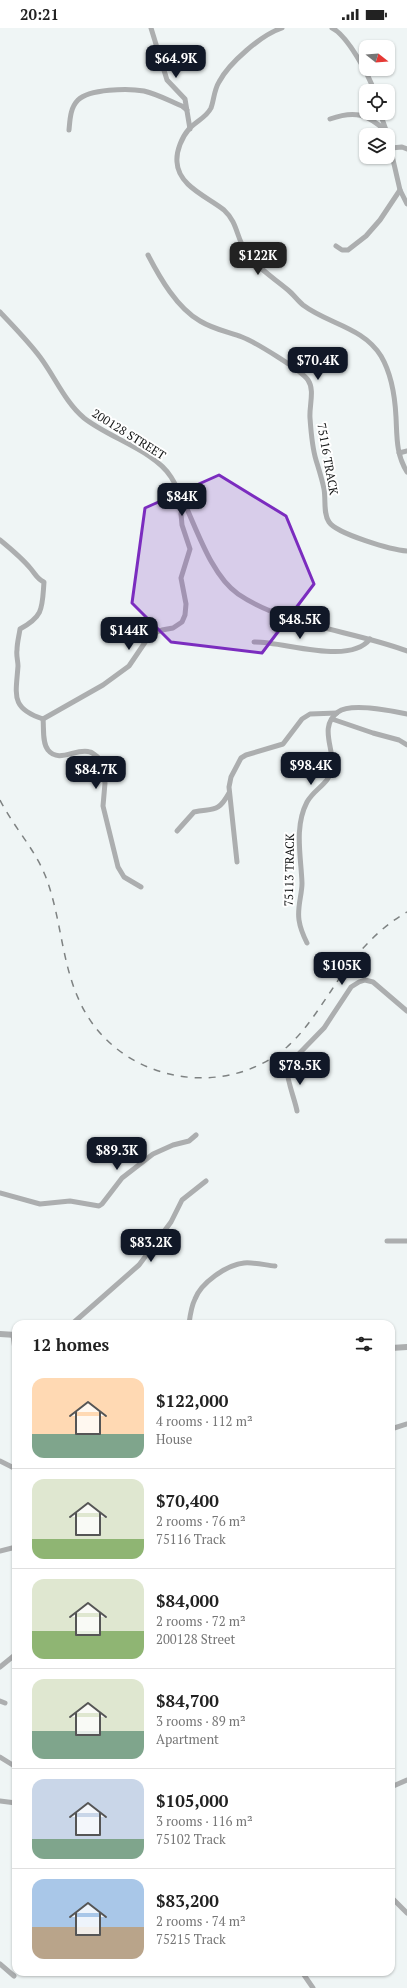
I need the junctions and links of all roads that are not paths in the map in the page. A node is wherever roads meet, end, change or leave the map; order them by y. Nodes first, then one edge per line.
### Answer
1 (150, 28) edge
2 (282, 28) edge
3 (332, 28) edge
4 (371, 84) edge
5 (187, 110) junction
6 (330, 119) dead end
7 (190, 128) junction
8 (382, 128) edge
9 (69, 130) dead end
10 (395, 148) edge
11 (407, 150) edge
12 (394, 164) edge
13 (400, 190) junction
14 (407, 204) edge
15 (336, 246) dead end
16 (148, 255) dead end
17 (0, 312) edge
18 (407, 450) edge
19 (399, 453) junction
20 (407, 472) edge
21 (184, 500) junction
22 (0, 540) edge
23 (407, 551) edge
24 (370, 639) junction
25 (254, 642) dead end
26 (407, 651) edge
27 (337, 713) junction
28 (407, 714) edge
29 (43, 719) junction
30 (332, 719) junction
31 (407, 745) edge
32 (229, 792) junction
33 (177, 831) dead end
34 (237, 862) dead end
35 (142, 887) dead end
36 (306, 943) dead end
37 (407, 1011) edge
38 (297, 1112) dead end
39 (196, 1136) dead end
40 (206, 1181) dead end
41 (0, 1192) edge
42 (387, 1241) dead end
43 (407, 1241) edge
44 (275, 1266) dead end
45 (77, 1320) edge
46 (190, 1320) edge
47 (0, 1334) edge
48 (12, 1335) edge
49 (407, 1347) edge
50 (395, 1348) edge
51 (407, 1424) edge
52 (395, 1428) edge
53 (0, 1461) edge
54 (12, 1467) edge
55 (12, 1548) edge
56 (0, 1551) edge
57 (12, 1657) edge
58 (0, 1667) edge
59 (0, 1757) edge
60 (12, 1765) edge
61 (407, 1780) edge
62 (395, 1785) edge
63 (0, 1801) edge
64 (12, 1802) edge
65 (395, 1901) edge
66 (407, 1913) edge
67 (0, 1964) edge
68 (12, 1974) edge
69 (304, 1976) edge
70 (312, 1988) edge

1 - 5 street
2 - 7 street
3 - 4 street
5 - 7 street
5 - 9 street
6 - 8 street
7 - 19 street
10 - 11 street
12 - 13 street
13 - 14 street
13 - 15 street
16 - 23 street, 75116 TRACK
17 - 21 street, 200128 STREET
18 - 19 street
19 - 20 street
21 - 24 street, 200128 STREET
21 - 29 street
22 - 29 street
24 - 25 street
24 - 26 street, 200128 STREET
27 - 28 street
27 - 30 street, 75113 TRACK
27 - 32 street
29 - 35 street
30 - 31 street
30 - 36 street, 75113 TRACK
32 - 33 street
32 - 34 street
37 - 38 street
39 - 41 street
40 - 45 street
42 - 43 street
44 - 46 street
47 - 48 street
49 - 50 street
51 - 52 street
53 - 54 street
55 - 56 street
57 - 58 street
59 - 60 street
61 - 62 street
63 - 64 street
65 - 66 street
67 - 68 street
69 - 70 street

